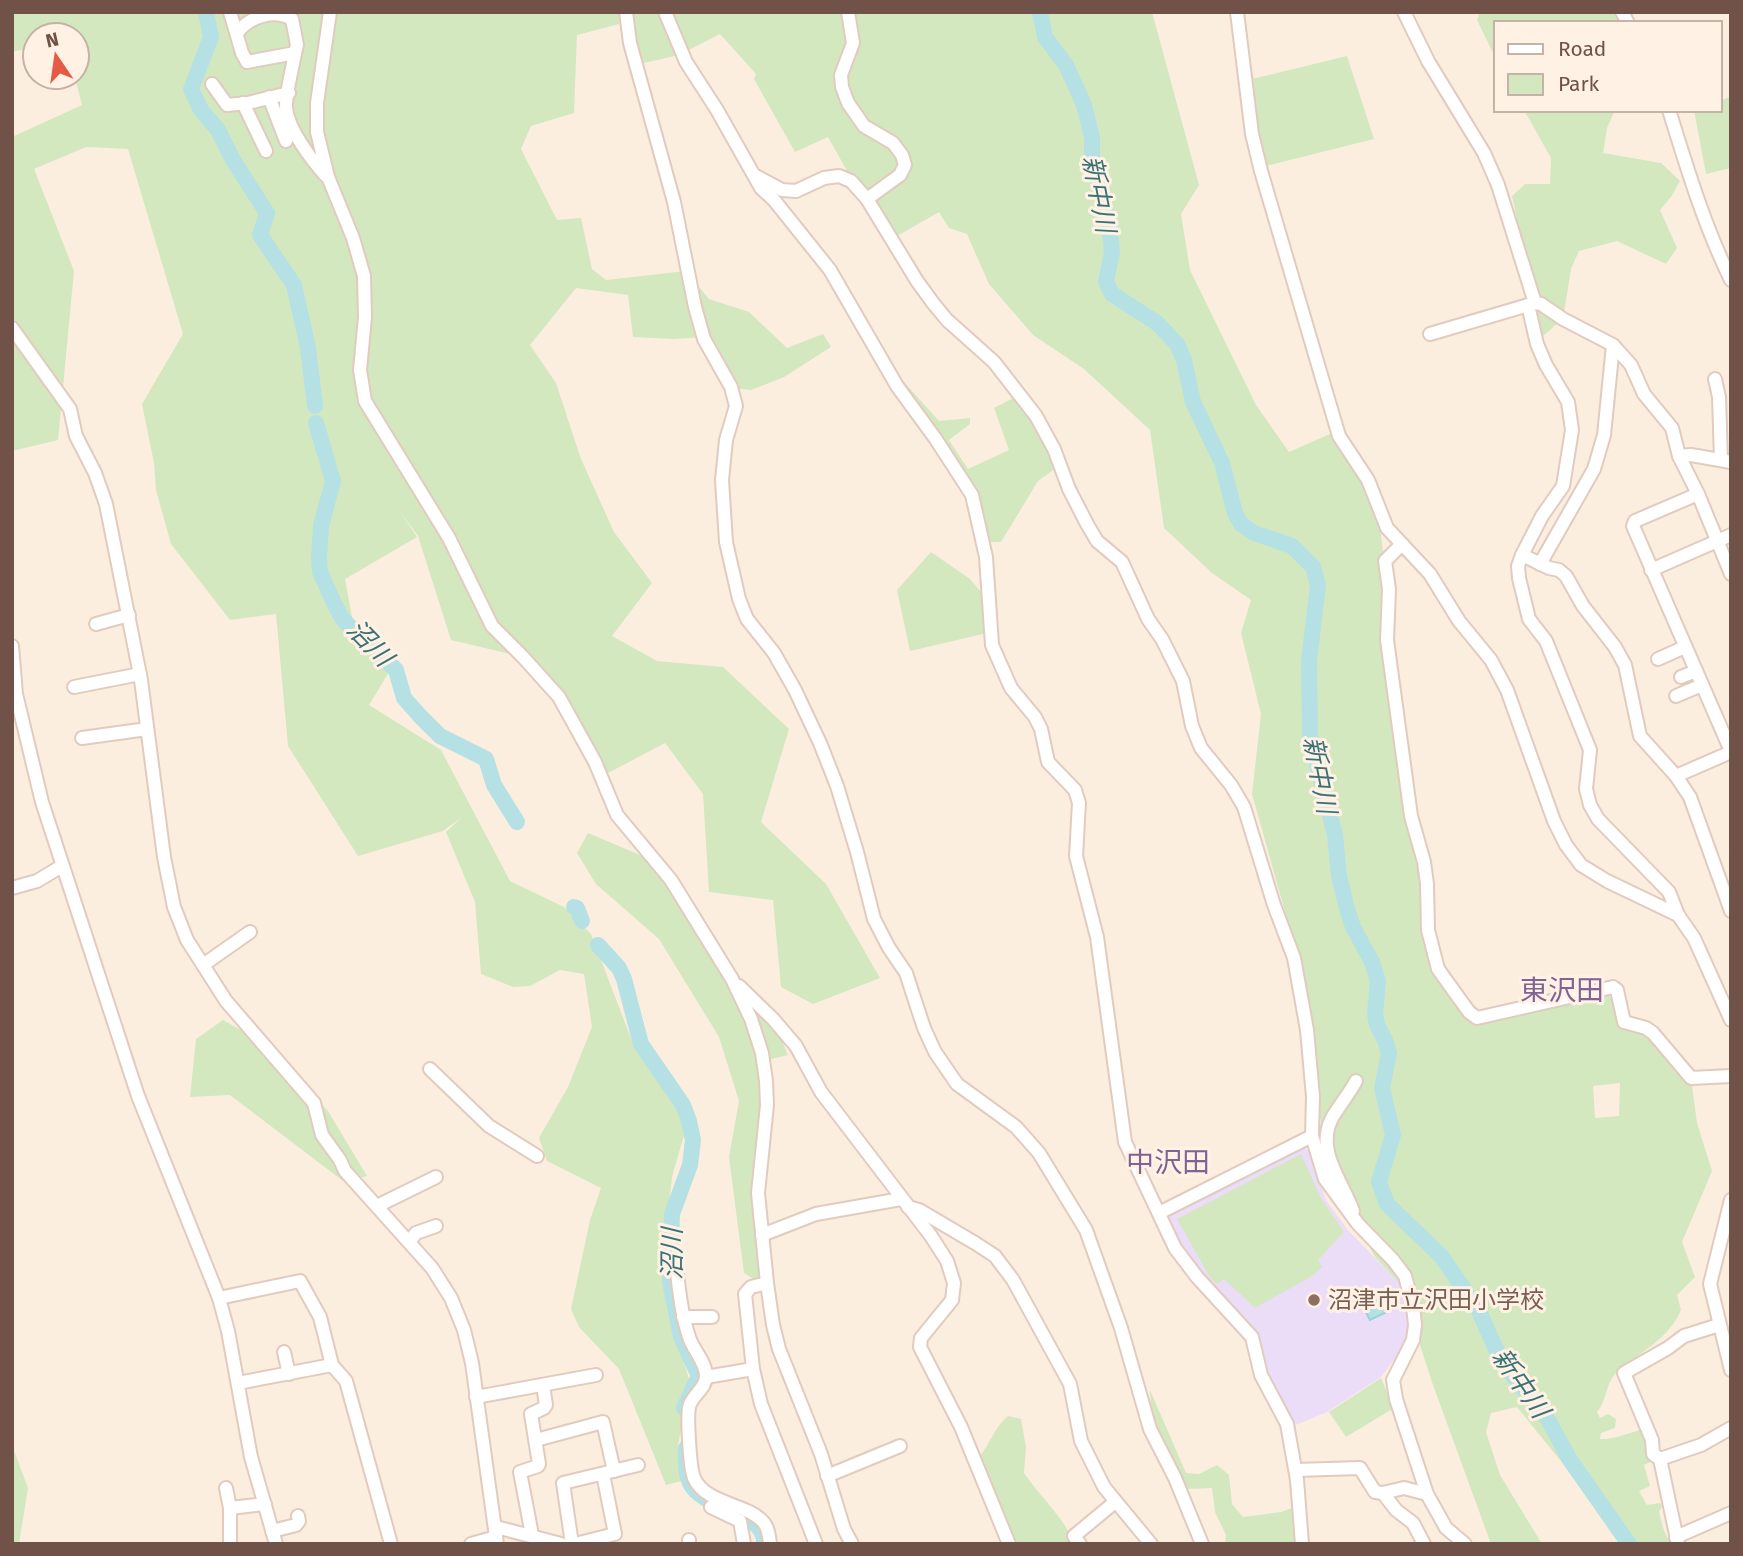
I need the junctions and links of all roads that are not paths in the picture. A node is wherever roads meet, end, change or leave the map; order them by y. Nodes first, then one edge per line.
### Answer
1 (230, 12) edge
2 (330, 12) edge
3 (626, 12) edge
4 (665, 12) edge
5 (848, 12) edge
6 (1237, 12) edge
7 (1404, 12) edge
8 (237, 33) junction
9 (295, 53) junction
10 (212, 83) dead end
11 (289, 93) junction
12 (269, 97) junction
13 (243, 103) junction
14 (1670, 112) edge
15 (286, 141) dead end
16 (267, 151) dead end
17 (754, 174) junction
18 (328, 177) junction
19 (867, 199) junction
20 (1731, 280) edge
21 (1532, 304) junction
22 (12, 328) edge
23 (1430, 334) dead end
24 (1613, 345) junction
25 (1714, 379) dead end
26 (1679, 456) junction
27 (1726, 461) edge
28 (1698, 494) junction
29 (1731, 535) edge
30 (1716, 541) junction
31 (1402, 544) junction
32 (1522, 555) junction
33 (1540, 564) junction
34 (1651, 570) junction
35 (1731, 574) edge
36 (129, 615) junction
37 (96, 624) dead end
38 (12, 646) edge
39 (1685, 647) junction
40 (1658, 659) dead end
41 (1696, 671) junction
42 (140, 674) junction
43 (1681, 677) dead end
44 (1702, 685) junction
45 (74, 687) dead end
46 (1676, 696) dead end
47 (147, 729) junction
48 (82, 738) dead end
49 (1731, 752) edge
50 (1676, 776) junction
51 (62, 866) junction
52 (12, 888) edge
53 (1731, 911) edge
54 (1678, 915) junction
55 (250, 932) dead end
56 (203, 965) junction
57 (732, 979) junction
58 (1731, 1020) edge
59 (430, 1069) dead end
60 (1731, 1076) edge
61 (1356, 1081) dead end
62 (1312, 1136) junction
63 (537, 1157) dead end
64 (436, 1177) dead end
65 (1731, 1200) edge
66 (904, 1203) junction
67 (377, 1206) junction
68 (1159, 1213) junction
69 (1357, 1224) junction
70 (436, 1226) dead end
71 (762, 1235) junction
72 (409, 1242) junction
73 (676, 1264) dead end
74 (767, 1283) junction
75 (219, 1298) junction
76 (1731, 1308) edge
77 (683, 1317) junction
78 (712, 1317) dead end
79 (1718, 1319) junction
80 (284, 1352) dead end
81 (332, 1365) junction
82 (753, 1369) junction
83 (1731, 1370) edge
84 (289, 1374) junction
85 (596, 1375) dead end
86 (706, 1377) junction
87 (239, 1383) junction
88 (542, 1385) junction
89 (477, 1397) junction
90 (1731, 1428) edge
91 (536, 1440) junction
92 (900, 1446) dead end
93 (1660, 1459) junction
94 (638, 1465) dead end
95 (1296, 1470) junction
96 (608, 1472) junction
97 (827, 1476) junction
98 (226, 1488) dead end
99 (1383, 1493) junction
100 (1427, 1494) junction
101 (1115, 1502) junction
102 (265, 1504) junction
103 (711, 1507) dead end
104 (230, 1508) junction
105 (1731, 1513) edge
106 (298, 1516) dead end
107 (532, 1535) junction
108 (498, 1536) edge
109 (274, 1537) edge
110 (1677, 1540) edge
111 (230, 1544) edge
112 (391, 1544) edge
113 (471, 1544) edge
114 (561, 1544) edge
115 (574, 1544) edge
116 (744, 1544) edge
117 (770, 1544) edge
118 (816, 1544) edge
119 (852, 1544) edge
120 (1009, 1544) edge
121 (1080, 1544) edge
122 (1152, 1544) edge
123 (1202, 1544) edge
124 (1301, 1544) edge
125 (1424, 1544) edge
126 (1465, 1544) edge

1 - 8 street
2 - 18 street
3 - 123 street
4 - 17 street
5 - 19 street
6 - 31 street
7 - 21 street
8 - 9 street
8 - 9 street
9 - 11 street
10 - 13 street
11 - 12 street
11 - 18 street
12 - 13 street
12 - 15 street
13 - 16 street
14 - 20 street
17 - 19 street
17 - 68 street
18 - 57 street
19 - 62 street
21 - 23 street
21 - 24 street
21 - 32 street
22 - 36 street
24 - 26 street
24 - 33 street
25 - 27 street
26 - 27 street
26 - 28 street
28 - 30 street
28 - 34 street
29 - 30 street
30 - 34 street
30 - 35 street
31 - 54 street
31 - 60 street
32 - 33 street
32 - 54 street
33 - 50 street
34 - 39 street
36 - 37 street
36 - 42 street
38 - 51 street
39 - 40 street
39 - 41 street
41 - 43 street
41 - 44 street
42 - 45 street
42 - 47 street
44 - 46 street
44 - 49 street
47 - 48 street
47 - 56 street
49 - 50 street
50 - 53 street
51 - 52 street
51 - 75 street
54 - 58 street
55 - 56 street
56 - 67 street
57 - 66 street
57 - 71 street
59 - 63 street
61 - 69 street
62 - 68 street
62 - 69 street
64 - 67 street
65 - 79 street
66 - 71 street
66 - 101 street
66 - 120 street
67 - 72 street
68 - 95 street
69 - 100 street
70 - 72 street
71 - 74 street
72 - 89 street
73 - 77 street
74 - 82 street
74 - 97 street
75 - 81 street
75 - 87 street
76 - 79 street
77 - 78 street
77 - 86 street
79 - 83 street
79 - 93 street
80 - 84 street
81 - 84 street
81 - 112 street
82 - 86 street
82 - 118 street
84 - 87 street
85 - 88 street
86 - 117 street
87 - 102 street
88 - 89 street
88 - 91 street
89 - 108 street
90 - 93 street
91 - 96 street
91 - 107 street
92 - 97 street
93 - 110 street
94 - 96 street
95 - 99 street
95 - 124 street
96 - 115 street
96 - 115 street
97 - 119 street
98 - 104 street
99 - 100 street
99 - 125 street
100 - 126 street
101 - 121 street
101 - 122 street
102 - 104 street
102 - 109 street
103 - 116 street
104 - 111 street
105 - 110 street
106 - 109 street
107 - 108 street
107 - 114 street
108 - 113 street

